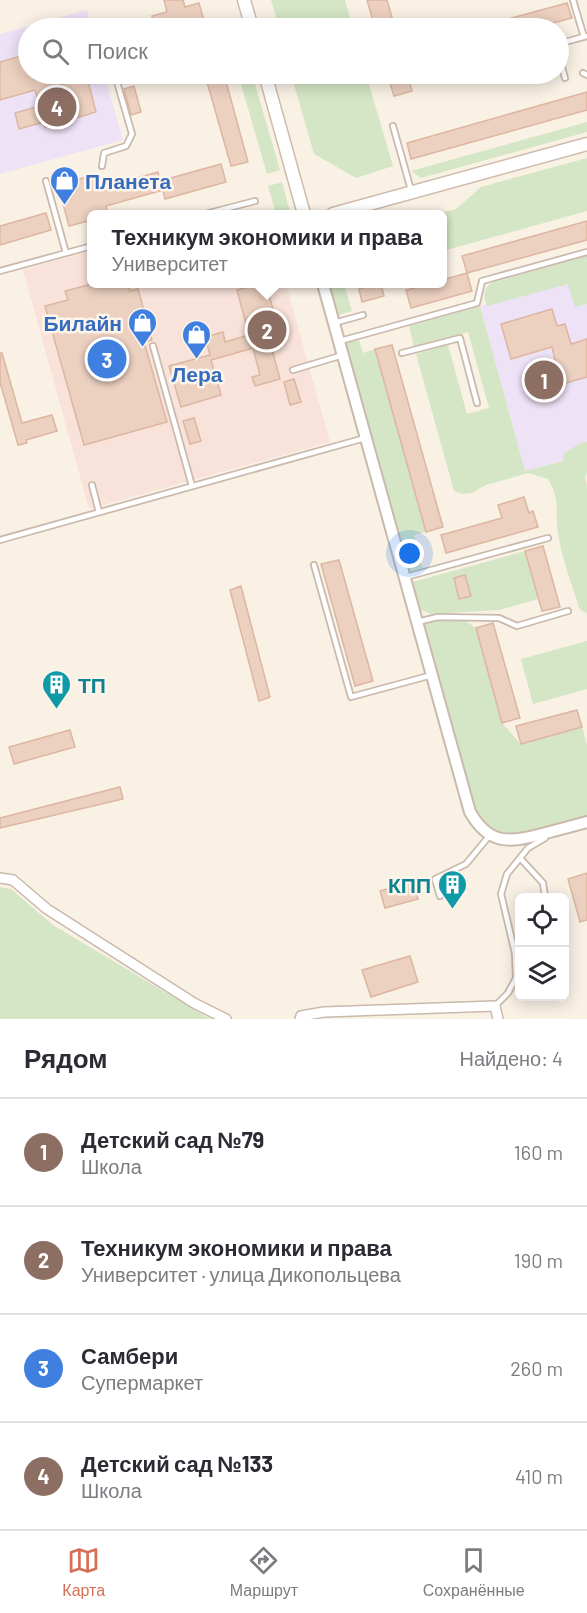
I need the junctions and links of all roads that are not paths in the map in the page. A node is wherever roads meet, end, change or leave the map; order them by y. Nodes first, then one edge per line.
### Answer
1 (244, 0) edge
2 (573, 0) edge
3 (249, 18) edge
4 (585, 37) edge
5 (569, 41) edge
6 (118, 84) edge
7 (268, 84) edge
8 (393, 126) dead end
9 (587, 144) edge
10 (102, 166) dead end
11 (46, 181) dead end
12 (411, 193) junction
13 (255, 201) dead end
14 (220, 210) edge
15 (303, 210) edge
16 (348, 210) edge
17 (87, 247) edge
18 (587, 252) edge
19 (66, 253) junction
20 (0, 272) edge
21 (324, 288) edge
22 (363, 315) dead end
23 (334, 323) junction
24 (339, 342) junction
25 (153, 346) dead end
26 (402, 353) dead end
27 (343, 355) junction
28 (293, 370) dead end
29 (477, 403) dead end
30 (366, 438) junction
31 (92, 485) dead end
32 (192, 486) junction
33 (99, 512) junction
34 (548, 538) dead end
35 (0, 540) edge
36 (314, 565) dead end
37 (405, 578) junction
38 (568, 611) dead end
39 (417, 622) junction
40 (432, 675) junction
41 (587, 822) edge
42 (557, 830) junction
43 (490, 835) junction
44 (520, 858) junction
45 (0, 878) edge
46 (544, 893) edge
47 (440, 896) dead end
48 (495, 1006) junction
49 (338, 1011) junction
50 (328, 1018) edge
51 (226, 1019) edge
52 (300, 1019) edge
53 (498, 1019) edge

1 - 3 main road
2 - 4 lane
4 - 5 lane
6 - 10 lane
7 - 15 main road
8 - 12 lane
9 - 12 main road
11 - 19 lane
12 - 16 main road
13 - 14 lane
17 - 19 lane
18 - 24 lane
19 - 20 lane
21 - 23 street
22 - 23 lane
23 - 24 street
24 - 27 street
25 - 32 lane
26 - 29 lane
27 - 28 lane
27 - 30 street
30 - 32 lane
30 - 37 street
31 - 33 lane
32 - 33 lane
33 - 35 lane
34 - 37 lane
36 - 40 lane
37 - 39 street
38 - 39 lane
39 - 40 street
40 - 43 street
41 - 42 street
42 - 43 street
42 - 44 lane
43 - 47 lane
44 - 46 lane
44 - 48 lane
45 - 51 street
48 - 49 street
48 - 53 street
49 - 50 lane
49 - 52 street

